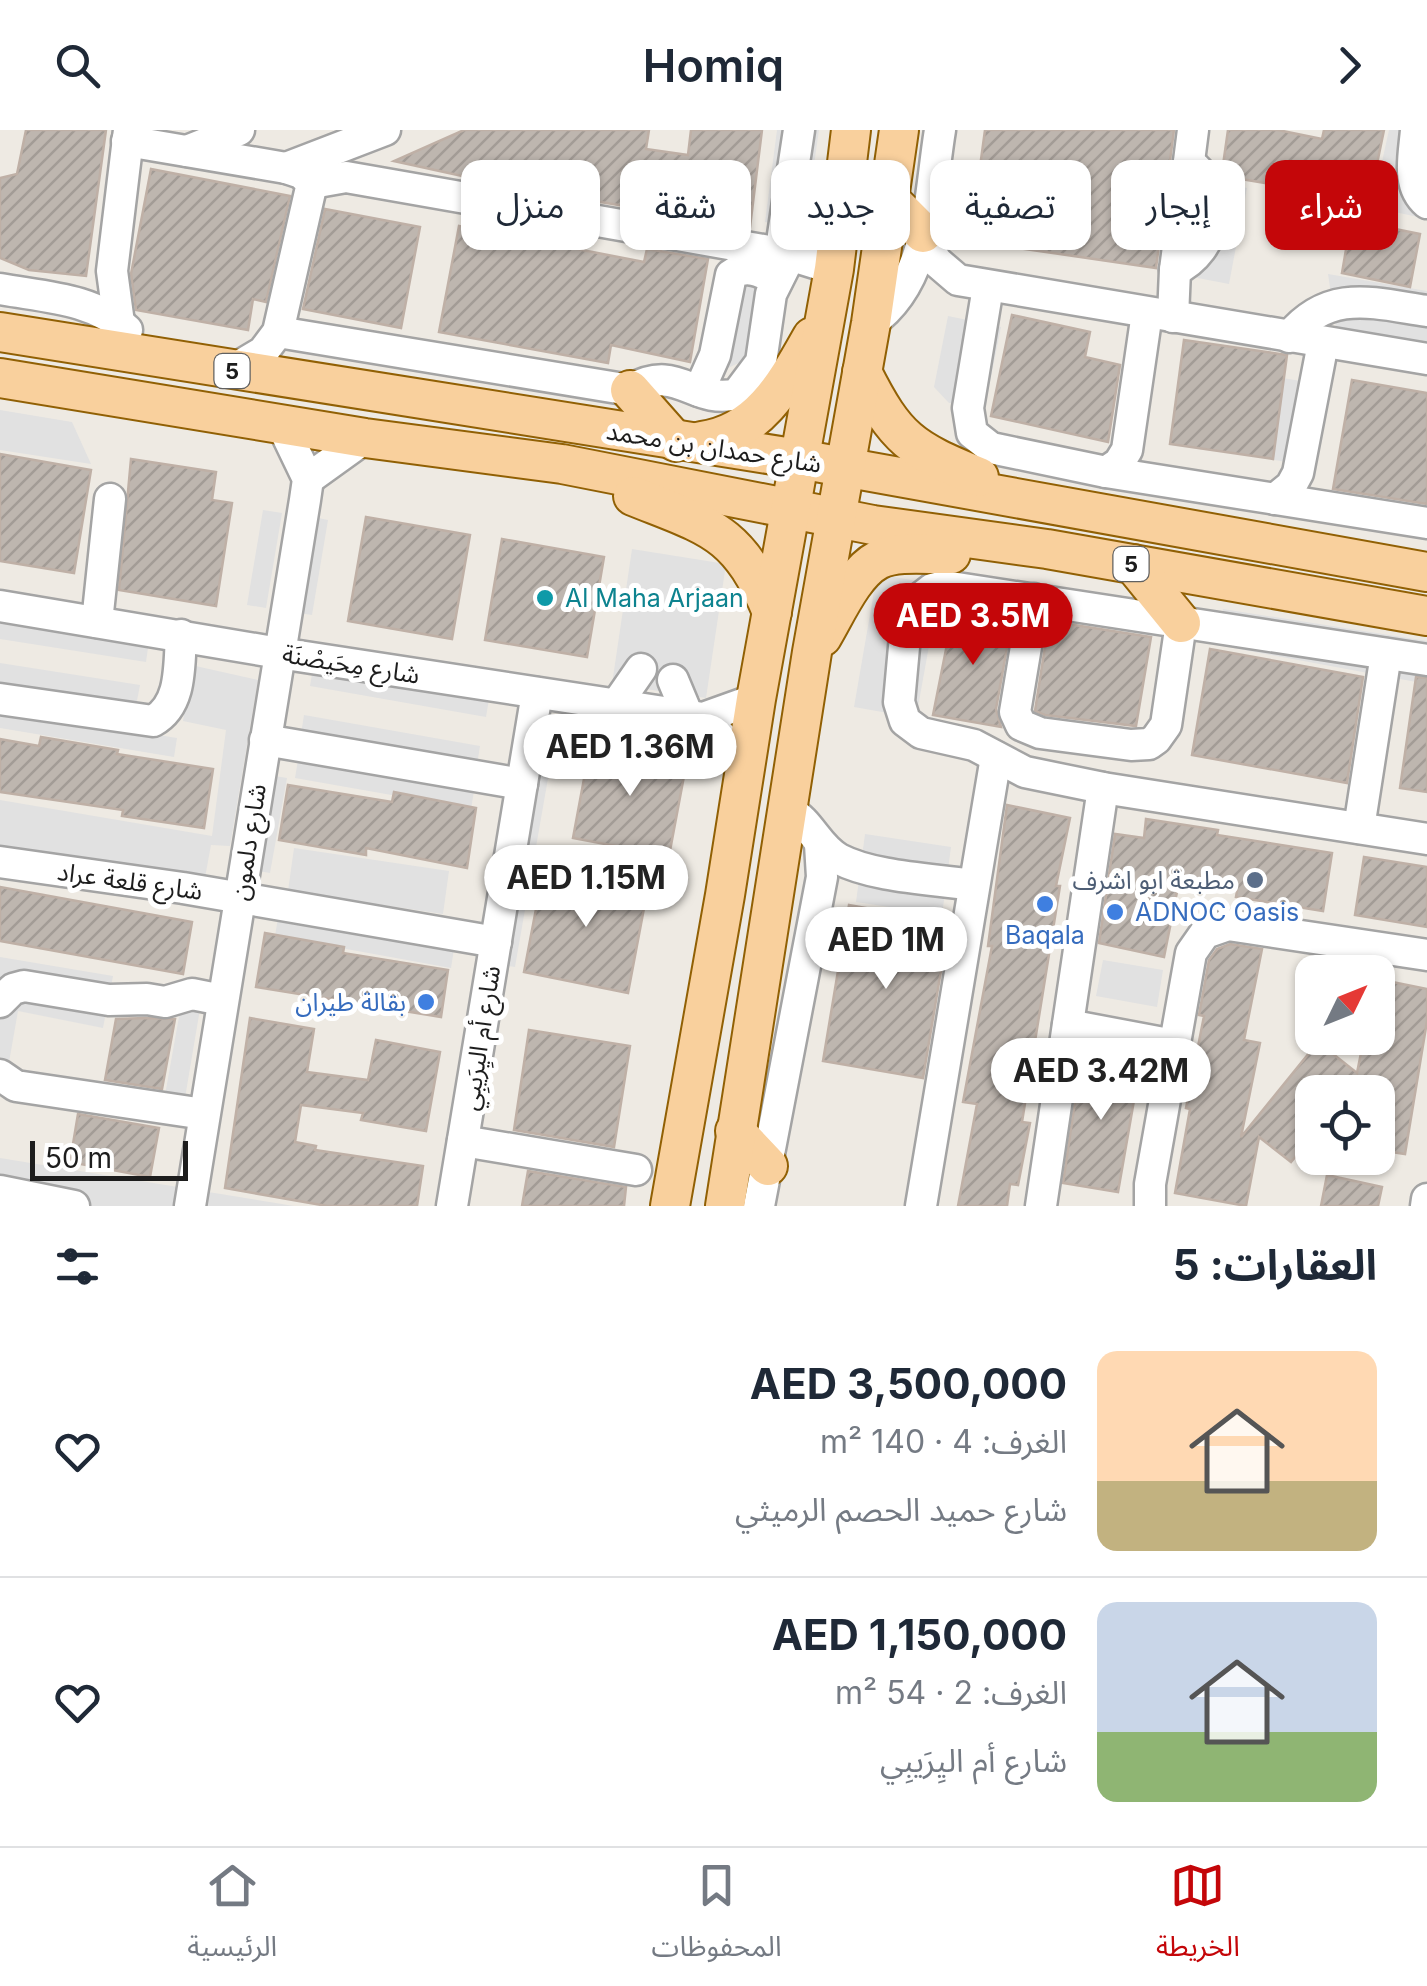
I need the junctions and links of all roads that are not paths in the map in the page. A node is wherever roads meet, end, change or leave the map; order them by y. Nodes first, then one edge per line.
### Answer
1 (239, 130) edge
2 (383, 130) edge
3 (799, 130) edge
4 (851, 130) edge
5 (899, 130) edge
6 (940, 130) edge
7 (1193, 130) edge
8 (1416, 130) edge
9 (128, 136) edge
10 (351, 144) junction
11 (184, 152) junction
12 (894, 160) edge
13 (299, 176) junction
14 (356, 179) junction
15 (1427, 203) edge
16 (910, 223) edge
17 (922, 236) junction
18 (881, 250) edge
19 (782, 267) junction
20 (834, 269) junction
21 (112, 271) junction
22 (958, 280) junction
23 (988, 287) junction
24 (0, 289) edge
25 (902, 294) junction
26 (81, 304) junction
27 (1427, 311) edge
28 (1160, 315) junction
29 (824, 318) junction
30 (871, 322) junction
31 (119, 323) junction
32 (0, 332) edge
33 (278, 332) junction
34 (1289, 337) junction
35 (1322, 342) junction
36 (154, 357) junction
37 (1427, 360) edge
38 (230, 370) junction
39 (862, 372) junction
40 (0, 378) edge
41 (630, 390) junction
42 (699, 391) junction
43 (282, 425) junction
44 (365, 438) junction
45 (681, 442) junction
46 (800, 459) junction
47 (562, 464) junction
48 (845, 468) junction
49 (1106, 472) junction
50 (308, 479) junction
51 (110, 499) dead end
52 (1275, 499) junction
53 (1056, 507) junction
54 (790, 509) junction
55 (835, 516) junction
56 (1427, 523) edge
57 (1047, 549) junction
58 (1133, 564) junction
59 (1427, 572) edge
60 (1021, 604) junction
61 (0, 606) edge
62 (772, 612) junction
63 (1427, 616) edge
64 (97, 622) junction
65 (1181, 622) junction
66 (182, 636) junction
67 (812, 652) junction
68 (279, 653) junction
69 (1386, 654) junction
70 (1427, 660) edge
71 (641, 668) dead end
72 (673, 680) dead end
73 (538, 693) junction
74 (0, 699) edge
75 (756, 700) junction
76 (616, 705) junction
77 (695, 717) junction
78 (969, 730) dead end
79 (1052, 734) junction
80 (265, 740) junction
81 (996, 757) junction
82 (746, 761) junction
83 (1029, 766) junction
84 (522, 784) junction
85 (1104, 788) junction
86 (788, 810) junction
87 (1359, 828) junction
88 (1427, 839) edge
89 (820, 844) junction
90 (0, 862) edge
91 (972, 885) junction
92 (239, 898) junction
93 (496, 942) junction
94 (1427, 956) edge
95 (222, 1000) junction
96 (0, 1002) edge
97 (1068, 1026) junction
98 (1174, 1045) junction
99 (0, 1075) edge
100 (204, 1114) junction
101 (735, 1131) junction
102 (463, 1141) junction
103 (768, 1166) junction
104 (636, 1170) dead end
105 (0, 1191) edge
106 (74, 1206) edge
107 (190, 1206) edge
108 (452, 1206) edge
109 (670, 1206) edge
110 (725, 1206) edge
111 (759, 1206) edge
112 (920, 1206) edge
113 (1040, 1206) edge
114 (1150, 1206) edge

1 - 11 street
2 - 10 street
3 - 19 street
4 - 20 main road
5 - 12 main road
6 - 17 street
7 - 28 street
8 - 15 street
9 - 11 street
9 - 21 street
10 - 13 street
10 - 14 street
11 - 13 street
13 - 14 street
13 - 33 street
14 - 19 street
16 - 17 main road
17 - 22 street
17 - 25 street
18 - 30 main road
19 - 20 street
19 - 42 street
19 - 42 street
20 - 29 main road
21 - 26 street
21 - 31 street
22 - 23 street
22 - 25 street
23 - 28 street
23 - 49 street
24 - 26 street
25 - 30 street
26 - 31 street
27 - 34 street
28 - 34 street
28 - 49 street
29 - 45 main road
29 - 46 main road
30 - 39 main road
31 - 36 street
32 - 36 main road, شارع حمدان بن محمد / 5
33 - 38 street
33 - 41 street
34 - 35 street
35 - 37 street
35 - 52 street
36 - 38 main road, شارع حمدان بن محمد / 5
38 - 45 main road, شارع حمدان بن محمد / 5
39 - 48 main road
39 - 53 main road
40 - 43 main road, شارع حمدان بن محمد / 5
41 - 42 street
41 - 45 main road
43 - 44 main road, شارع حمدان بن محمد / 5
43 - 50 street
44 - 47 main road, شارع حمدان بن محمد / 5
44 - 50 street
45 - 46 main road, شارع حمدان بن محمد / 5
46 - 48 main road, شارع حمدان بن محمد / 5
46 - 54 main road
47 - 54 main road, شارع حمدان بن محمد / 5
47 - 62 main road
48 - 53 main road, شارع حمدان بن محمد / 5
48 - 55 main road
49 - 52 street
50 - 68 street, شارع دلمون
51 - 64 street
52 - 56 street
53 - 59 main road, شارع حمدان بن محمد / 5
54 - 55 main road, شارع حمدان بن محمد / 5
54 - 62 main road
55 - 57 main road, شارع حمدان بن محمد / 5
55 - 67 main road
57 - 58 main road, شارع حمدان بن محمد / 5
57 - 67 main road
58 - 63 main road, شارع حمدان بن محمد / 5
58 - 65 main road
60 - 65 street
60 - 79 street
60 - 81 street
61 - 64 street, شارع مِحَيصْنَة
62 - 75 main road
64 - 66 street, شارع مِحَيصْنَة
65 - 69 street
65 - 79 street
66 - 68 street, شارع مِحَيصْنَة
66 - 74 street
67 - 86 main road
68 - 73 street, شارع مِحَيصْنَة
68 - 80 street, شارع دلمون
69 - 70 street
69 - 87 street
71 - 76 street
72 - 77 street
73 - 76 street, شارع مِحَيصْنَة
73 - 84 street, شارع أم اليِرَيبِي
75 - 77 street, شارع مِحَيصْنَة
75 - 82 main road
76 - 77 street, شارع مِحَيصْنَة
77 - 82 street
78 - 83 street
79 - 83 street
80 - 84 street
80 - 92 street, شارع دلمون
81 - 83 street
81 - 91 street
82 - 109 main road
83 - 85 street
84 - 93 street, شارع أم اليِرَيبِي
85 - 87 street
85 - 97 street
86 - 89 street
86 - 101 main road
87 - 88 street
89 - 91 street
89 - 103 street
90 - 92 street, شارع قلعة عراد
91 - 112 street
92 - 93 street, شارع قلعة عراد
92 - 95 street, شارع دلمون
93 - 102 street, شارع أم اليِرَيبِي
94 - 98 street
95 - 96 street
95 - 100 street, شارع دلمون
97 - 98 street
97 - 113 street
98 - 114 street
99 - 100 street
100 - 107 street, شارع دلمون
101 - 103 main road
101 - 110 main road
102 - 104 street
102 - 108 street, شارع أم اليِرَيبِي
103 - 111 street
105 - 106 street

